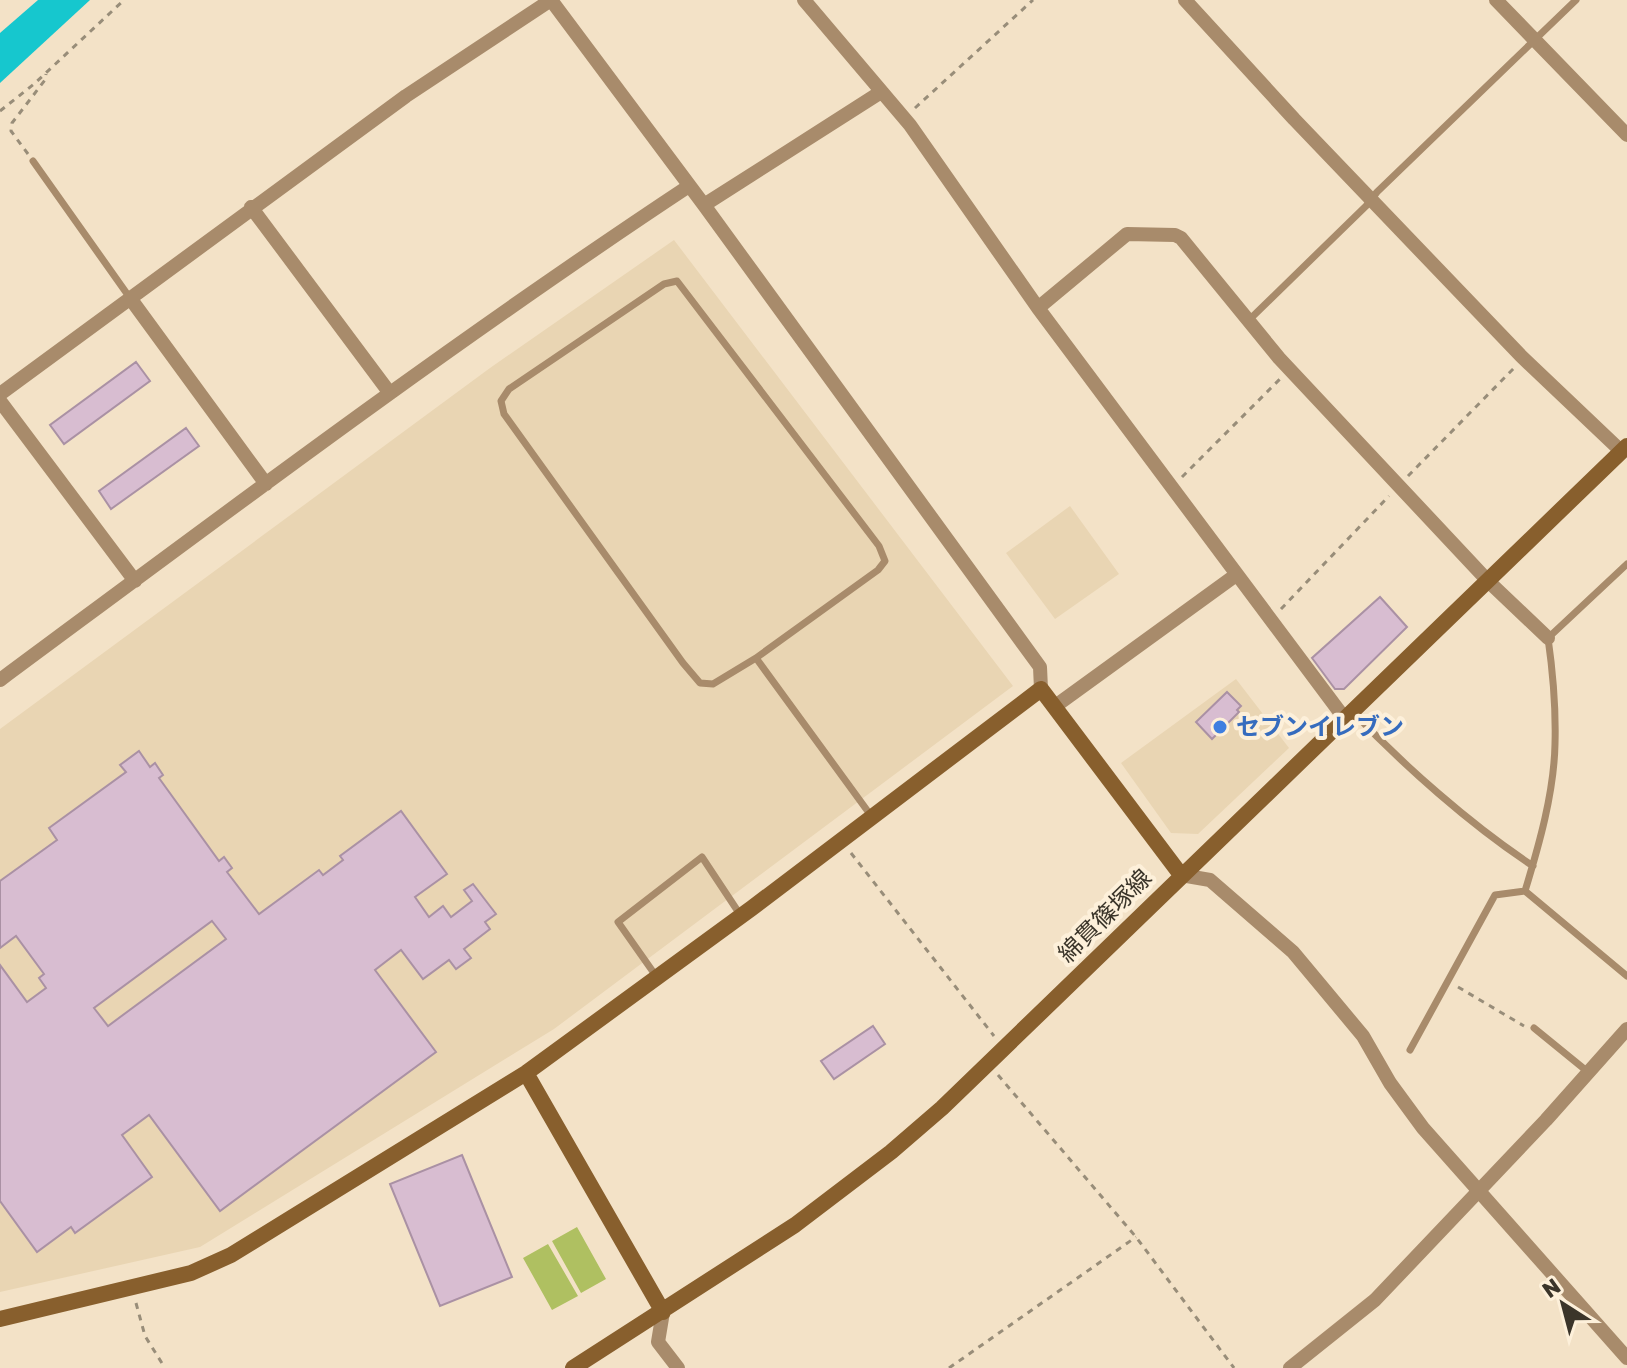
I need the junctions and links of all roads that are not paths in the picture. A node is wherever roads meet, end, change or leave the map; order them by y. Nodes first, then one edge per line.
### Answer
1 (804, 0) edge
2 (1185, 0) edge
3 (1496, 0) edge
4 (1576, 0) edge
5 (1535, 40) junction
6 (881, 92) junction
7 (1627, 135) edge
8 (33, 161) road end
9 (689, 186) junction
10 (1372, 199) junction
11 (704, 205) junction
12 (251, 207) junction
13 (130, 298) junction
14 (1038, 308) junction
15 (1248, 321) junction
16 (389, 392) junction
17 (0, 394) edge
18 (0, 401) edge
19 (1624, 448) edge
20 (266, 484) junction
21 (1627, 564) edge
22 (1236, 575) junction
23 (135, 581) junction
24 (1488, 581) junction
25 (1548, 638) junction
26 (756, 658) junction
27 (0, 680) edge
28 (1041, 689) junction
29 (1054, 707) junction
30 (1349, 715) junction
31 (872, 817) junction
32 (1533, 866) junction
33 (1181, 875) junction
34 (1525, 891) junction
35 (741, 916) junction
36 (1627, 976) edge
37 (657, 978) junction
38 (1533, 1029) road end
39 (1627, 1029) edge
40 (1410, 1050) dead end
41 (526, 1073) junction
42 (1589, 1073) junction
43 (1479, 1191) junction
44 (663, 1312) junction
45 (0, 1319) edge
46 (1625, 1352) edge
47 (573, 1368) edge
48 (678, 1368) edge
49 (1290, 1368) edge

1 - 6 street
2 - 10 street
3 - 5 street
4 - 5 lane
5 - 7 street
5 - 10 lane
6 - 11 street
6 - 14 street
8 - 13 lane
9 - 11 street
9 - 12 street
9 - 16 street
10 - 15 lane
10 - 19 street
11 - 28 street
12 - 13 street
12 - 16 street
13 - 17 street
13 - 20 street
14 - 15 street
14 - 22 street
15 - 24 street
16 - 20 street
18 - 23 street
19 - 24 street, 綿貫篠塚線
20 - 23 street
21 - 25 lane
22 - 29 street
22 - 30 street
23 - 27 street
24 - 25 street
24 - 30 street, 綿貫篠塚線
25 - 32 lane
26 - 26 lane
26 - 31 lane
28 - 29 street
28 - 31 street
29 - 33 street
30 - 32 lane
30 - 33 street, 綿貫篠塚線
31 - 35 street
32 - 34 lane
33 - 43 street
33 - 44 street, 綿貫篠塚線
34 - 36 lane
34 - 40 lane
35 - 37 street
35 - 37 lane
37 - 41 street
38 - 42 lane
39 - 42 street
41 - 44 street
41 - 45 street
42 - 43 street
43 - 46 street
43 - 49 street
44 - 47 street, 綿貫篠塚線
44 - 48 street

